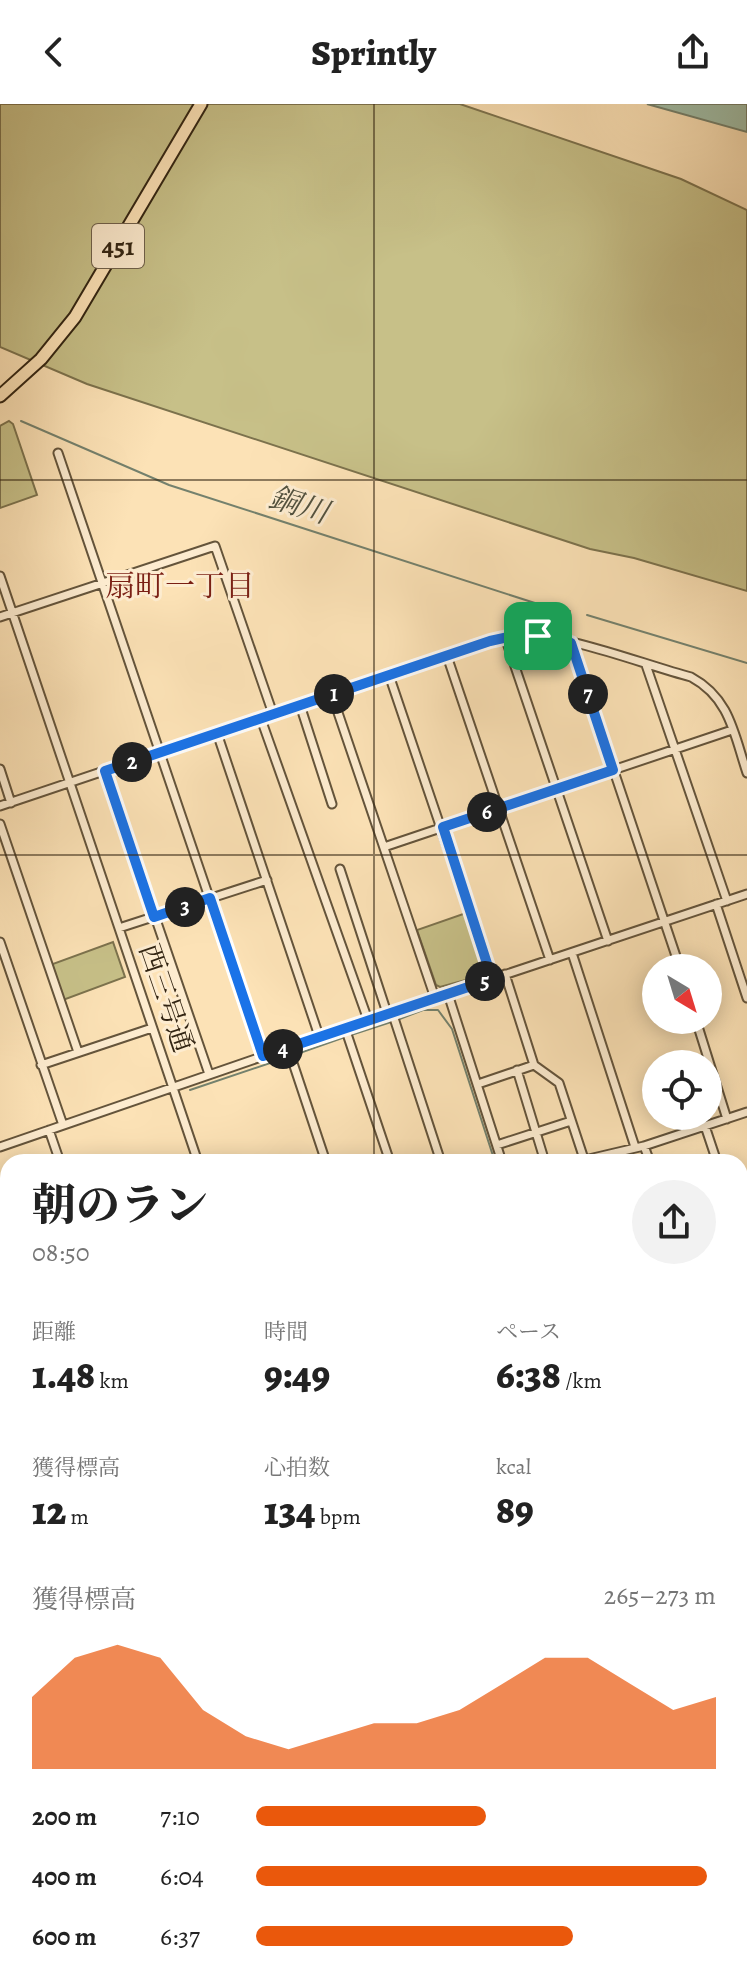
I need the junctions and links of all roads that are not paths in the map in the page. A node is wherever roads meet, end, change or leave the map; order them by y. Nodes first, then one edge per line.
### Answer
1 (201, 104) edge
2 (0, 396) edge
3 (58, 453) dead end
4 (0, 576) edge
5 (102, 582) junction
6 (12, 613) junction
7 (0, 617) edge
8 (505, 637) junction
9 (571, 643) junction
10 (447, 656) junction
11 (646, 665) junction
12 (389, 675) junction
13 (332, 695) junction
14 (300, 705) junction
15 (273, 714) junction
16 (261, 719) junction
17 (732, 730) junction
18 (217, 733) junction
19 (674, 749) junction
20 (159, 754) junction
21 (0, 769) edge
22 (613, 770) junction
23 (105, 771) junction
24 (747, 773) edge
25 (70, 783) junction
26 (556, 788) junction
27 (11, 803) junction
28 (332, 804) dead end
29 (0, 806) edge
30 (498, 808) junction
31 (0, 824) edge
32 (443, 827) junction
33 (384, 847) junction
34 (340, 869) dead end
35 (267, 880) junction
36 (747, 894) edge
37 (210, 898) junction
38 (727, 901) junction
39 (716, 904) junction
40 (154, 917) junction
41 (665, 921) junction
42 (119, 928) junction
43 (608, 941) junction
44 (0, 942) edge
45 (572, 953) junction
46 (676, 954) edge
47 (550, 960) junction
48 (505, 974) junction
49 (492, 979) junction
50 (448, 994) junction
51 (435, 998) junction
52 (747, 998) edge
53 (390, 1013) junction
54 (368, 1020) junction
55 (152, 1028) junction
56 (345, 1028) junction
57 (700, 1034) edge
58 (319, 1036) junction
59 (288, 1048) junction
60 (78, 1052) junction
61 (263, 1056) junction
62 (41, 1065) junction
63 (534, 1065) junction
64 (517, 1070) junction
65 (209, 1074) junction
66 (478, 1084) junction
67 (173, 1087) junction
68 (747, 1112) edge
69 (727, 1119) junction
70 (571, 1121) junction
71 (722, 1121) edge
72 (63, 1125) junction
73 (49, 1130) junction
74 (693, 1130) edge
75 (706, 1130) edge
76 (536, 1132) junction
77 (497, 1145) junction
78 (644, 1146) junction
79 (0, 1147) edge
80 (635, 1147) junction
81 (57, 1154) edge
82 (195, 1154) edge
83 (323, 1154) edge
84 (387, 1154) edge
85 (438, 1154) edge
86 (500, 1154) edge
87 (543, 1154) edge
88 (578, 1154) edge
89 (612, 1154) edge
90 (647, 1154) edge
91 (714, 1154) edge

1 - 2 highway, 451
3 - 5 street
4 - 6 street, 西三号通
5 - 6 street
5 - 15 street
5 - 20 street
6 - 7 street
6 - 25 street, 西三号通
8 - 9 street
8 - 10 street
8 - 26 street
9 - 11 street
9 - 22 street
10 - 12 street
10 - 30 street
11 - 17 street
11 - 19 street
12 - 13 street
12 - 32 street
13 - 14 street
13 - 33 street
14 - 15 street
14 - 28 street
15 - 16 street
16 - 18 street
16 - 54 street
17 - 19 street
17 - 24 street
18 - 20 street
18 - 35 street
19 - 22 street
19 - 38 street
20 - 23 street
20 - 37 street
21 - 27 street
22 - 26 street
22 - 41 street
23 - 25 street
23 - 40 street
25 - 27 street
25 - 42 street, 西三号通
26 - 30 street
26 - 43 street
27 - 29 street
30 - 32 street
30 - 47 street
31 - 60 street
32 - 33 street
32 - 49 street
33 - 51 street
34 - 53 street
35 - 37 street
35 - 58 street
36 - 38 street
37 - 40 street
37 - 61 street
38 - 39 street
39 - 41 street
39 - 52 street
40 - 42 street
40 - 65 street
41 - 43 street
41 - 46 street
42 - 55 street, 西三号通
43 - 45 street
44 - 62 street
45 - 47 street
45 - 80 street
47 - 48 street
48 - 49 street
48 - 63 street
49 - 50 street
50 - 51 street
50 - 66 street
51 - 53 street
53 - 54 street
53 - 85 street
54 - 56 street
55 - 60 street
55 - 67 street, 西三号通
56 - 58 street
56 - 84 street
57 - 69 street
58 - 59 street
59 - 61 street
59 - 83 street
60 - 62 street
61 - 65 street
62 - 72 street
63 - 64 street
63 - 70 street
64 - 66 street
64 - 76 street
65 - 67 street
66 - 77 street
67 - 72 street
67 - 82 street, 西三号通
68 - 69 street
69 - 71 street
70 - 76 street
70 - 88 street
72 - 73 street
73 - 79 street
73 - 81 street
74 - 78 street
75 - 91 street
76 - 77 street
76 - 87 street
77 - 86 street
78 - 80 street
78 - 90 street
80 - 89 street

